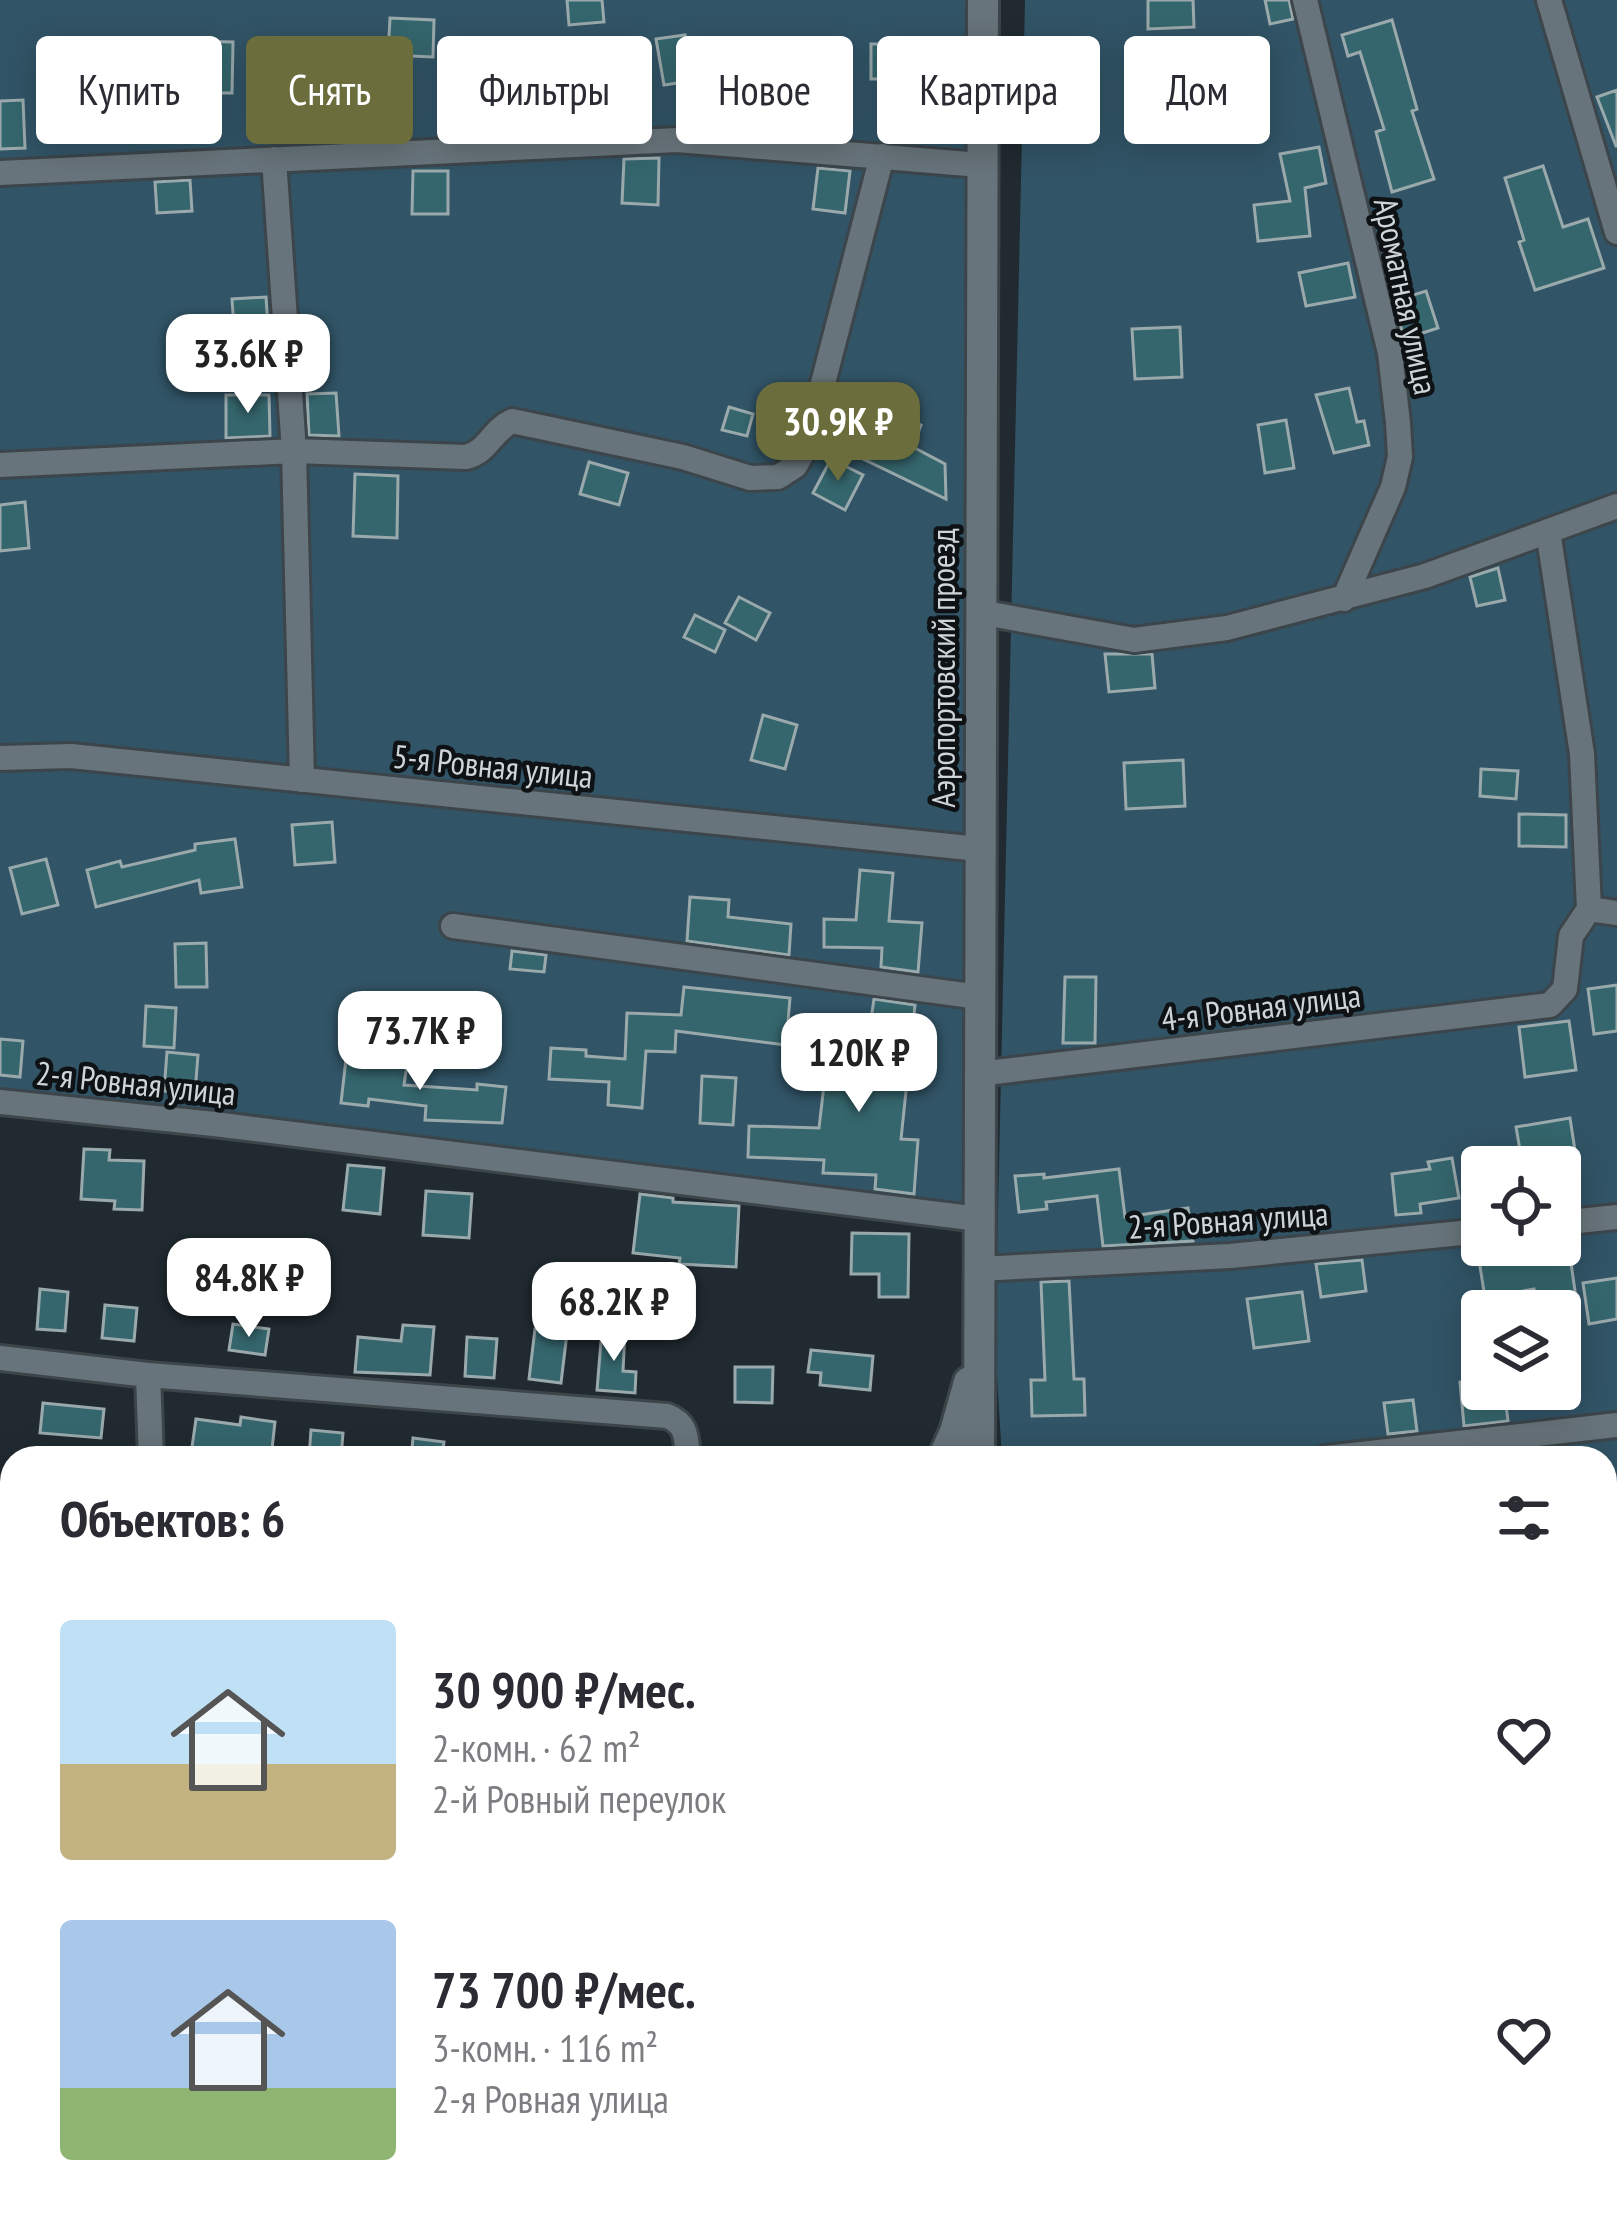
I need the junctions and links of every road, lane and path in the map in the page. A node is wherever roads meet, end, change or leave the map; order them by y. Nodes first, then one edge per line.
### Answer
1 (983, 0) edge
2 (1305, 0) edge
3 (1549, 0) edge
4 (882, 156) junction
5 (274, 159) junction
6 (980, 166) junction
7 (0, 173) edge
8 (1617, 232) edge
9 (295, 451) junction
10 (0, 465) edge
11 (1617, 506) edge
12 (1548, 531) junction
13 (1345, 599) junction
14 (980, 611) junction
15 (0, 758) edge
16 (302, 780) junction
17 (979, 849) junction
18 (1588, 909) junction
19 (1617, 913) edge
20 (453, 926) dead end
21 (979, 997) junction
22 (979, 1074) junction
23 (0, 1102) edge
24 (1617, 1217) edge
25 (979, 1219) junction
26 (1581, 1221) edge
27 (1461, 1233) edge
28 (978, 1269) junction
29 (978, 1335) junction
30 (0, 1358) edge
31 (148, 1375) junction
32 (1617, 1425) edge
33 (151, 1446) edge
34 (687, 1446) edge
35 (947, 1446) edge
36 (980, 1446) edge
37 (1432, 1446) edge

1 - 6 main road, Аэропортовский проезд
2 - 13 street, Ароматная улица
3 - 8 street
4 - 5 street
4 - 6 street
4 - 9 street
5 - 7 street
5 - 9 street
6 - 14 main road, Аэропортовский проезд
9 - 10 street
9 - 16 street
11 - 12 street
12 - 13 street
12 - 18 street
13 - 14 street
14 - 17 main road, Аэропортовский проезд
15 - 16 street, 5-я Ровная улица
16 - 17 street, 5-я Ровная улица
17 - 21 main road, Аэропортовский проезд
18 - 19 street
18 - 22 street, 4-я Ровная улица
20 - 21 street
21 - 22 main road, Аэропортовский проезд
22 - 25 main road, Аэропортовский проезд
23 - 25 street, 2-я Ровная улица
24 - 26 street
25 - 28 main road, Аэропортовский проезд
27 - 28 street, 2-я Ровная улица
28 - 29 main road, Аэропортовский проезд
29 - 35 main road
29 - 36 main road
30 - 31 street
31 - 33 street
31 - 34 street
32 - 37 street

